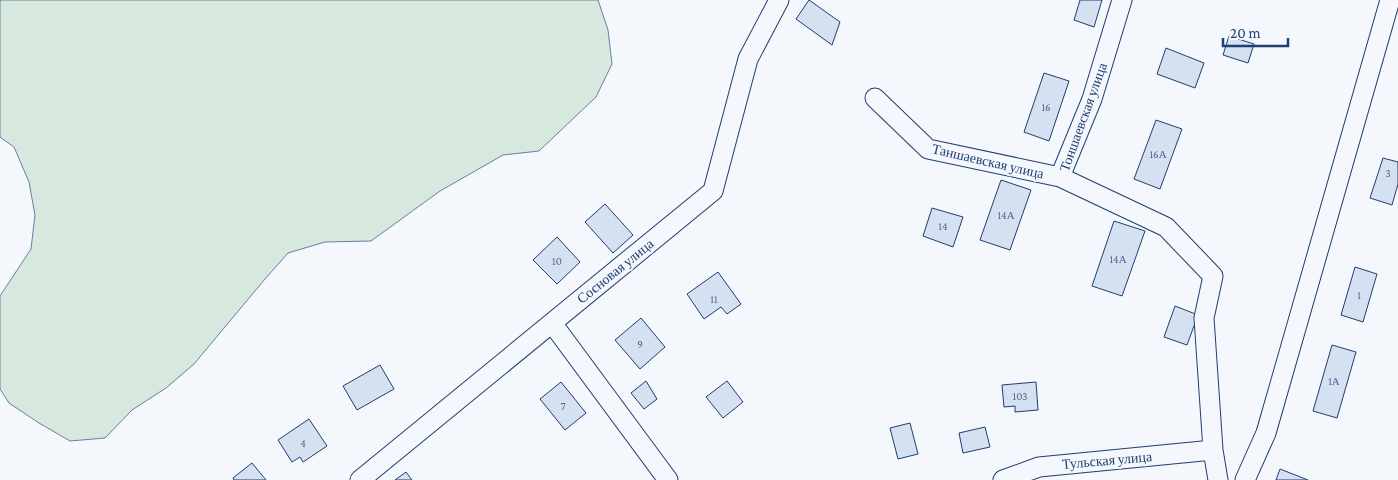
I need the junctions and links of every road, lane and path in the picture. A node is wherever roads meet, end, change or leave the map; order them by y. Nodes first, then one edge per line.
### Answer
1 (779, 0) edge
2 (1122, 0) edge
3 (1390, 0) edge
4 (875, 98) dead end
5 (1060, 177) junction
6 (552, 323) junction
7 (1213, 450) junction
8 (360, 480) edge
9 (668, 480) edge
10 (1003, 480) edge
11 (1218, 480) edge
12 (1245, 480) edge

1 - 6 street, Сосновая улица
2 - 5 street, Тоншаевская улица
3 - 12 street
4 - 5 street, Таншаевская улица
5 - 7 street, Тоншаевская улица
6 - 8 street, Сосновая улица
6 - 9 street
7 - 10 street, Тульская улица
7 - 11 street, Тоншаевская улица

